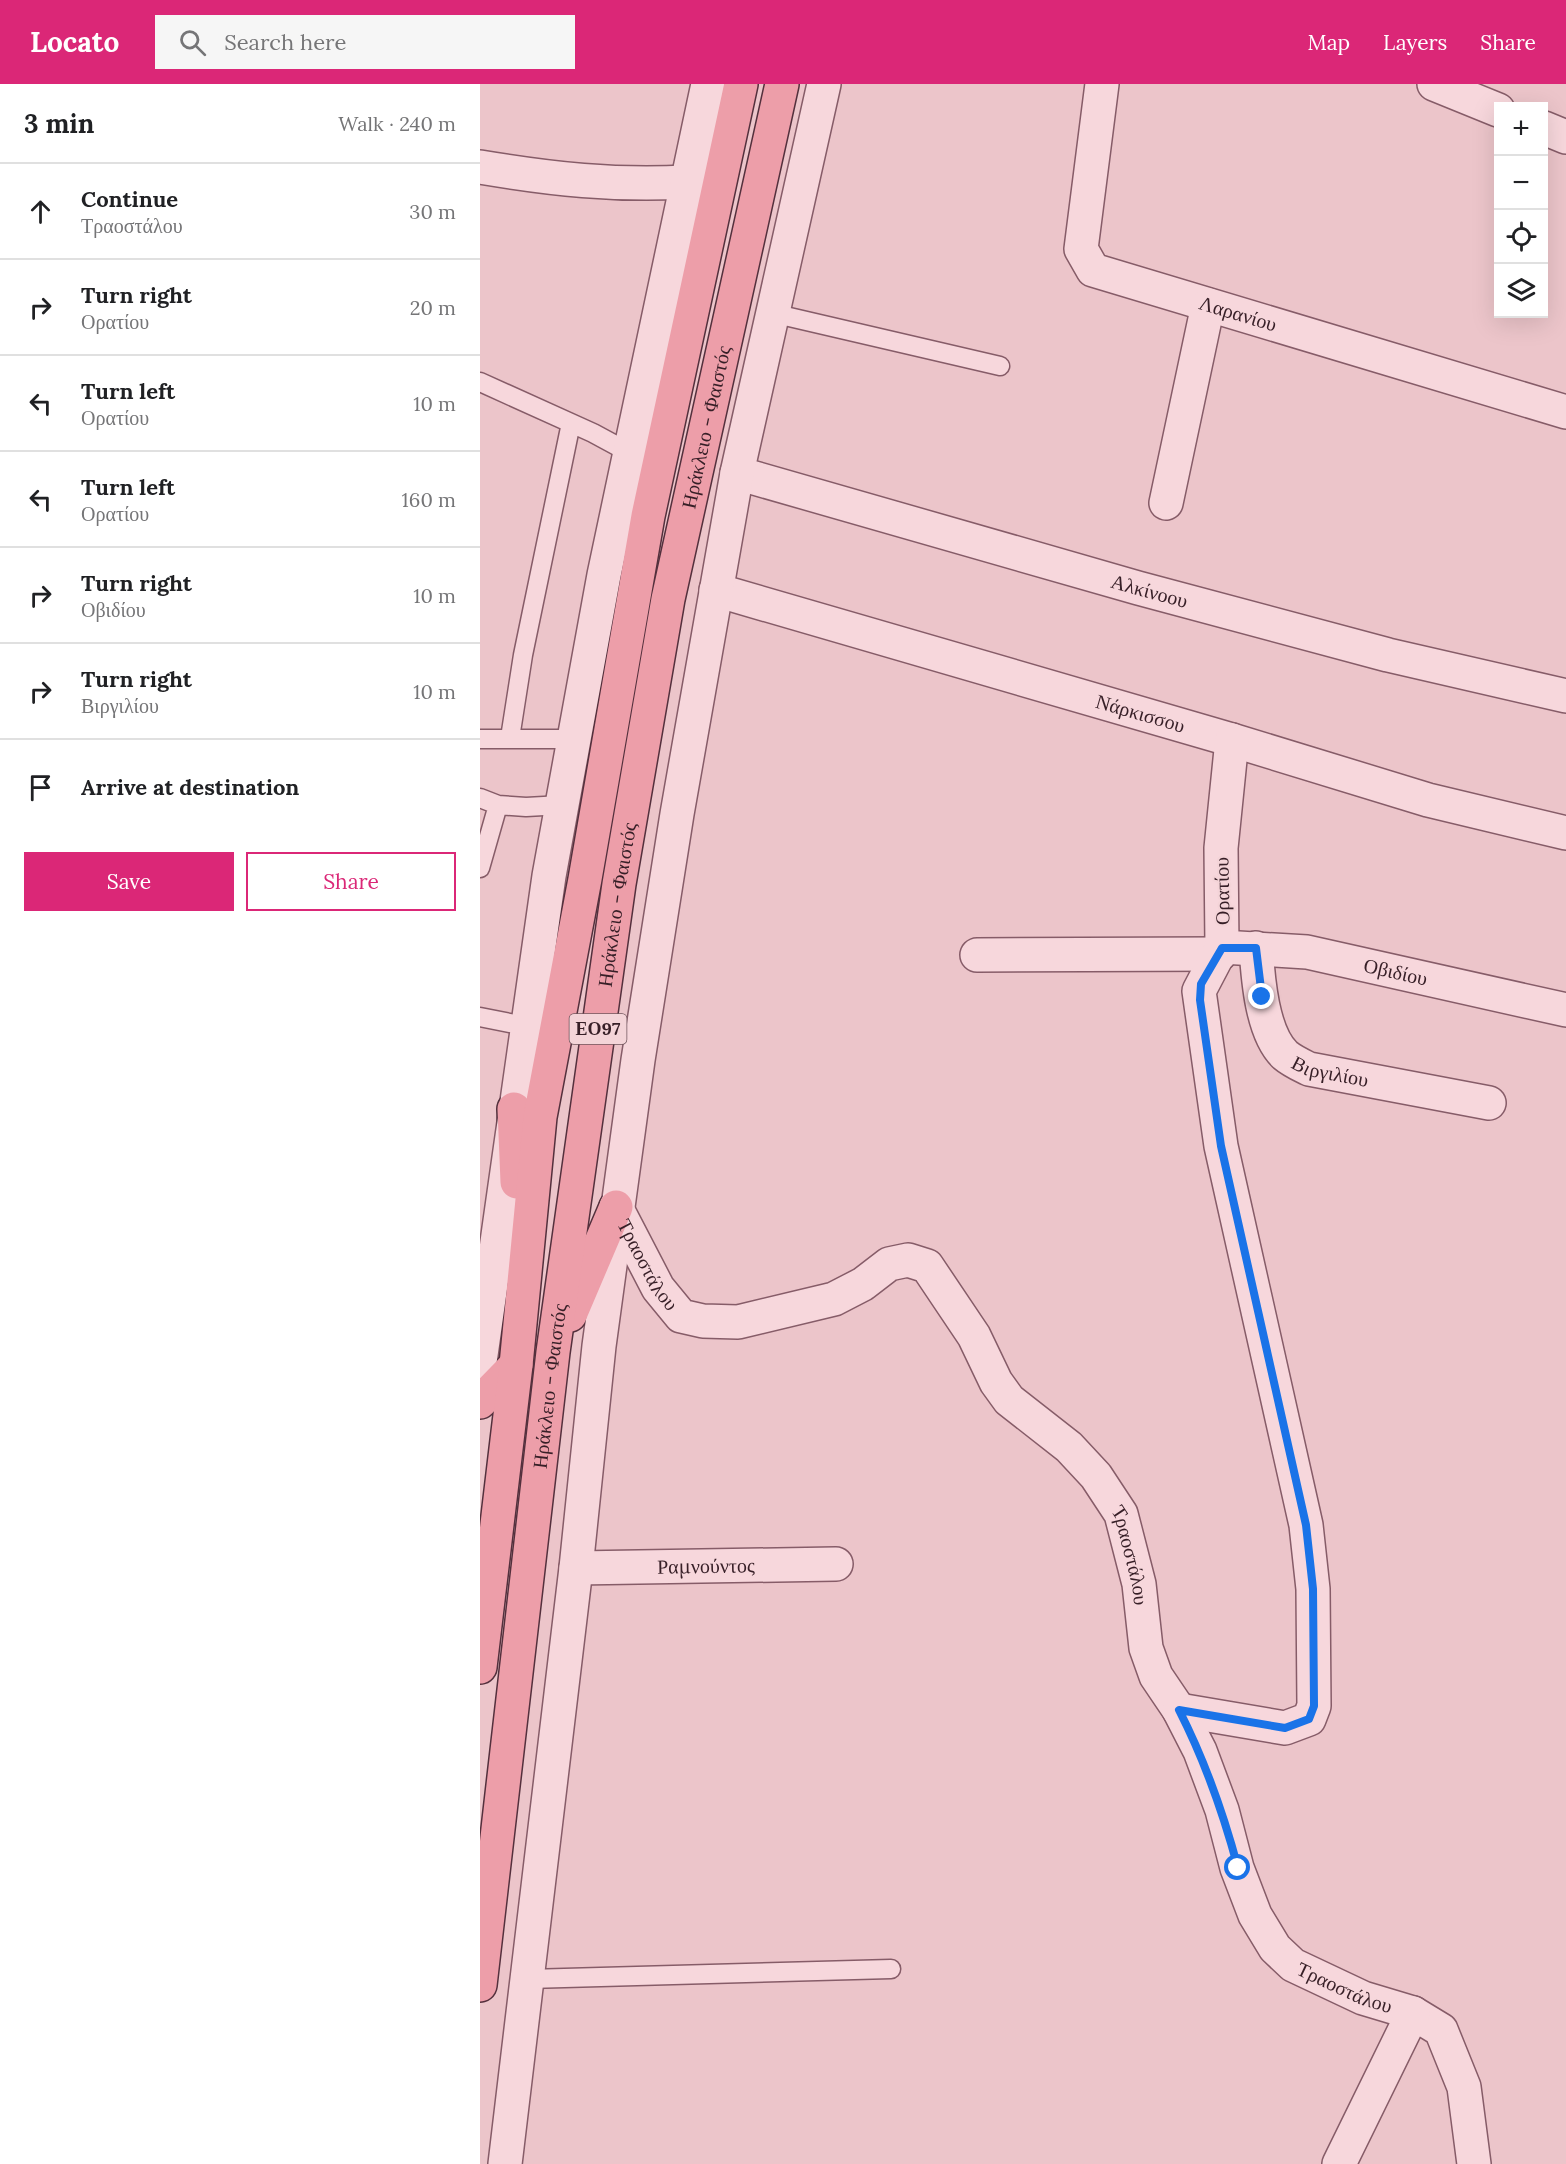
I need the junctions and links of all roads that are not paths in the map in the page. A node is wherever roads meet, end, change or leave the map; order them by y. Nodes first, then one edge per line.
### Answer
1 (708, 84) edge
2 (741, 84) edge
3 (782, 84) edge
4 (824, 84) edge
5 (1102, 84) edge
6 (1434, 84) edge
7 (1494, 108) edge
8 (1548, 130) edge
9 (1566, 137) edge
10 (480, 167) edge
11 (687, 182) junction
12 (1208, 305) junction
13 (772, 313) junction
14 (1000, 366) dead end
15 (480, 382) edge
16 (1566, 412) edge
17 (571, 423) junction
18 (630, 453) junction
19 (737, 473) junction
20 (1166, 503) dead end
21 (716, 590) junction
22 (1566, 696) edge
23 (510, 738) junction
24 (480, 739) edge
25 (574, 739) junction
26 (1233, 740) junction
27 (480, 798) edge
28 (498, 805) junction
29 (562, 805) junction
30 (1566, 832) edge
31 (480, 868) edge
32 (1256, 948) junction
33 (1221, 951) junction
34 (976, 955) dead end
35 (1566, 1010) edge
36 (480, 1017) edge
37 (525, 1026) junction
38 (1489, 1102) dead end
39 (514, 1109) joint
40 (616, 1207) junction
41 (501, 1239) edge
42 (553, 1352) junction
43 (480, 1362) edge
44 (516, 1365) junction
45 (480, 1402) edge
46 (836, 1564) dead end
47 (576, 1568) junction
48 (480, 1667) edge
49 (1179, 1710) junction
50 (891, 1969) dead end
51 (528, 1979) junction
52 (480, 1985) edge
53 (1413, 2013) junction
54 (505, 2164) edge
55 (1339, 2164) edge
56 (1474, 2164) edge

1 - 11 street
2 - 41 main road, Ηράκλειο - Φαιστός / ΕΟ97
3 - 42 main road, Ηράκλειο - Φαιστός / ΕΟ97
4 - 13 street
5 - 12 street, Λαρανίου
6 - 7 street
8 - 9 street
10 - 11 street
11 - 18 street
12 - 16 street, Λαρανίου
12 - 20 street
13 - 14 lane
13 - 19 street
15 - 17 lane
17 - 18 lane
17 - 23 lane
18 - 25 street
19 - 21 street
19 - 22 street, Αλκίνοου
21 - 26 street, Νάρκισσου
21 - 40 street
23 - 24 lane
23 - 25 lane
25 - 29 street
26 - 30 street, Νάρκισσου
26 - 33 street, Ορατίου
27 - 28 lane
28 - 29 lane
28 - 31 lane
29 - 37 street
32 - 33 street, Οβιδίου
32 - 35 street, Οβιδίου
32 - 38 street, Βιργιλίου
33 - 34 street, Οβιδίου
33 - 49 street, Ορατίου
36 - 37 lane
37 - 39 street
39 - 41 main road
40 - 42 main road
40 - 47 street
40 - 49 street, Τραοστάλου
41 - 43 street
41 - 44 main road, Ηράκλειο - Φαιστός / ΕΟ97
42 - 52 main road, Ηράκλειο - Φαιστός / ΕΟ97
44 - 45 main road
44 - 48 main road, Ηράκλειο - Φαιστός / ΕΟ97
46 - 47 street, Ραμνούντος
47 - 51 street
49 - 53 street, Τραοστάλου
50 - 51 lane
51 - 54 street
53 - 55 street
53 - 56 street, Τραοστάλου

